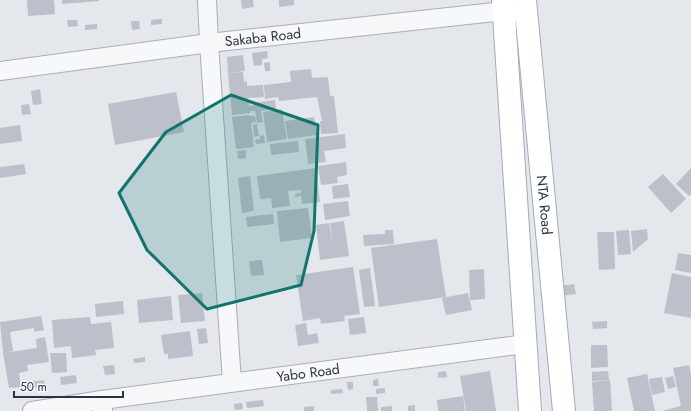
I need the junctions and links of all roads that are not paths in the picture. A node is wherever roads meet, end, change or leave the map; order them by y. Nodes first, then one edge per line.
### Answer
1 (207, 0) edge
2 (503, 6) edge
3 (525, 7) edge
4 (209, 43) junction
5 (0, 71) edge
6 (525, 344) junction
7 (232, 382) junction
8 (103, 406) edge
9 (32, 411) edge
10 (530, 411) edge
11 (564, 411) edge

1 - 4 street
2 - 3 street, Sakaba Road
2 - 4 street, Sakaba Road
2 - 6 main road, NTA Road
3 - 11 main road, NTA Road
4 - 5 street, Sakaba Road
4 - 7 street
6 - 7 street, Yabo Road
6 - 10 main road, NTA Road
7 - 8 street, Yabo Road
8 - 9 street, Yabo Road

